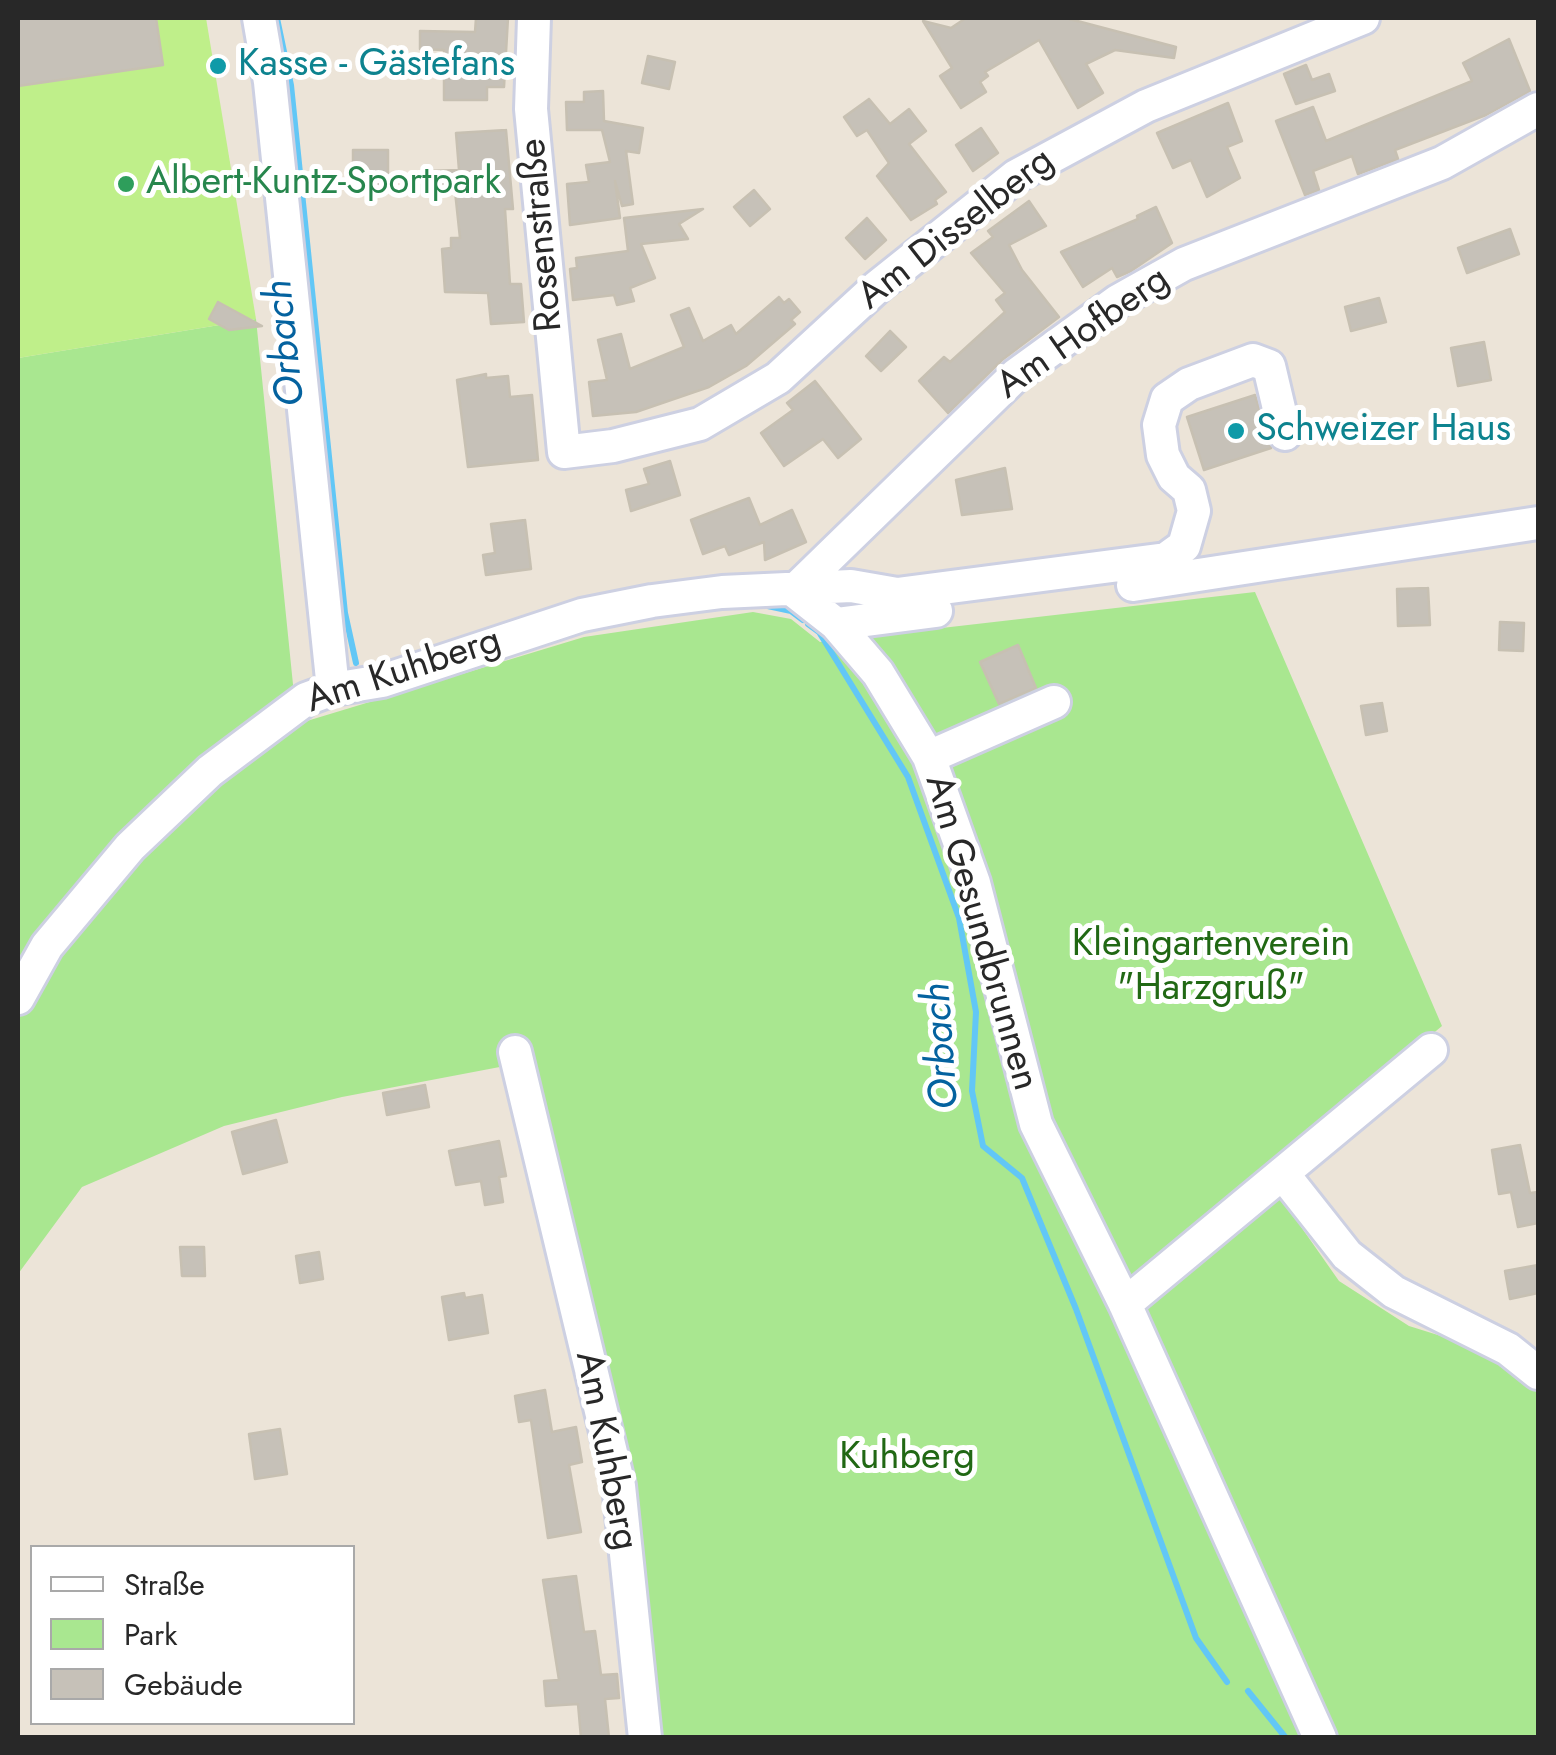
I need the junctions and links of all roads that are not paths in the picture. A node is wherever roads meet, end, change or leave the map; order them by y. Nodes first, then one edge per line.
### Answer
1 (259, 18) edge
2 (534, 18) edge
3 (1363, 18) edge
4 (1538, 109) edge
5 (1285, 434) dead end
6 (564, 452) joint
7 (1538, 523) edge
8 (794, 592) junction
9 (836, 624) junction
10 (333, 689) junction
11 (1054, 702) dead end
12 (929, 756) junction
13 (18, 998) edge
14 (1432, 1050) dead end
15 (515, 1052) dead end
16 (1283, 1174) junction
17 (1125, 1304) junction
18 (1538, 1373) edge
19 (645, 1738) edge
20 (1320, 1738) edge

1 - 10 street
2 - 6 street, Rosenstraße
3 - 6 street, Am Disselberg
4 - 8 street, Am Hofberg
5 - 8 street, Am Kuhberg
7 - 9 street
8 - 9 street, Am Gesundbrunnen
8 - 10 street, Am Kuhberg
9 - 12 street, Am Gesundbrunnen
10 - 13 street, Am Kuhberg
11 - 12 street
12 - 17 street, Am Gesundbrunnen
14 - 16 street
15 - 19 street, Am Kuhberg
16 - 17 street
16 - 18 street
17 - 20 street, Am Gesundbrunnen

